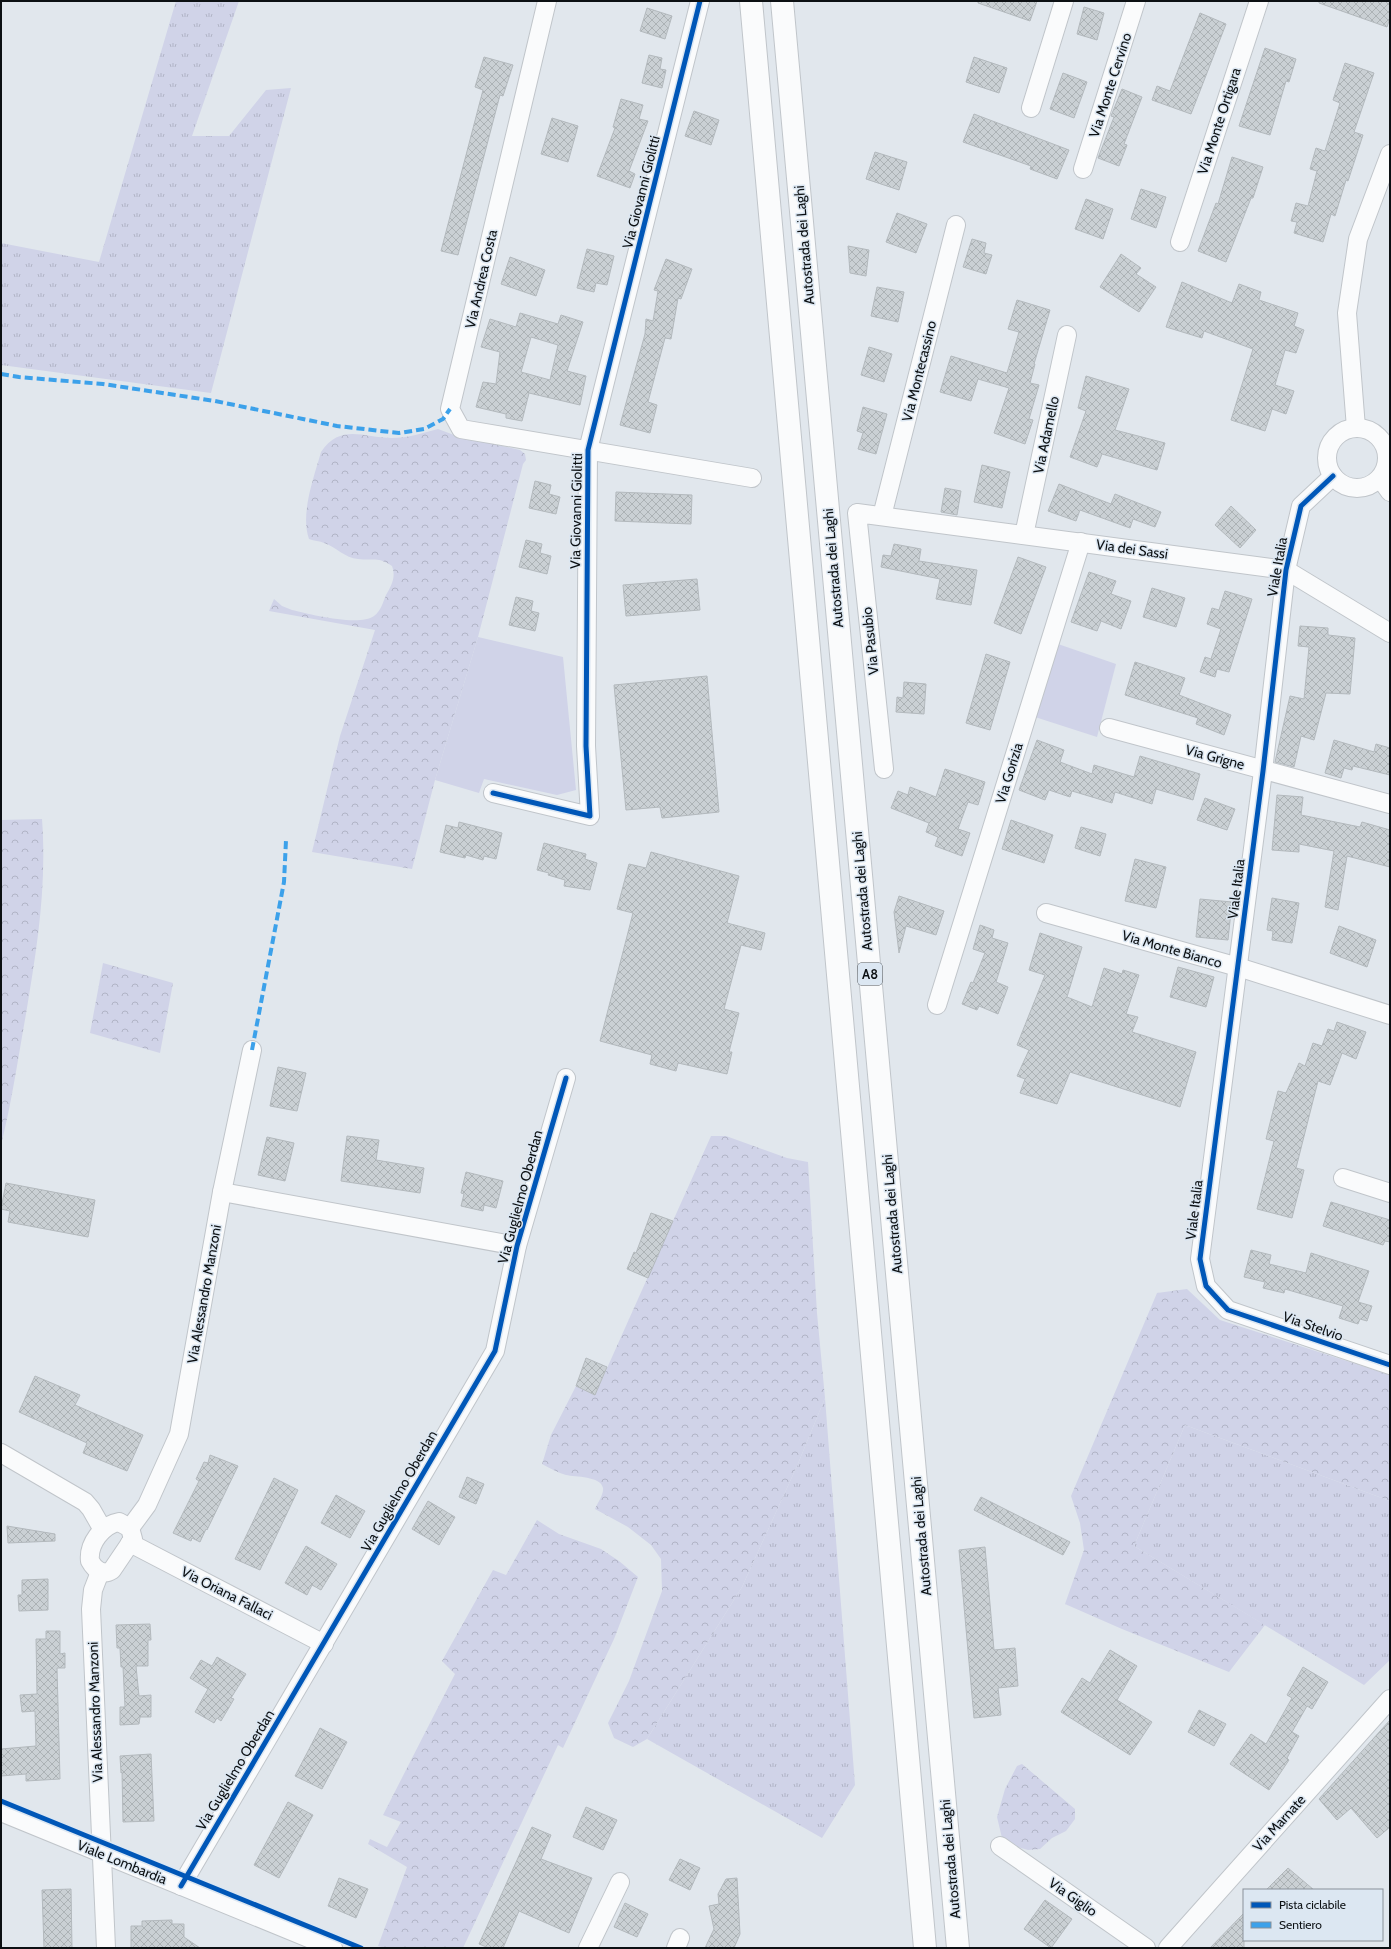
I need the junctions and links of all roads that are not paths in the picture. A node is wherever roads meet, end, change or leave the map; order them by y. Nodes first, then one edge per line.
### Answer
1 (547, 1) edge
2 (700, 1) edge
3 (751, 1) edge
4 (782, 1) edge
5 (1064, 1) edge
6 (1136, 1) edge
7 (1259, 1) edge
8 (1031, 108) dead end
9 (1390, 154) edge
10 (1083, 169) dead end
11 (956, 225) dead end
12 (1180, 242) dead end
13 (1068, 335) dead end
14 (1356, 428) junction
15 (588, 450) junction
16 (1333, 476) junction
17 (752, 478) dead end
18 (1385, 485) edge
19 (857, 513) joint
20 (882, 516) junction
21 (1024, 535) junction
22 (1081, 542) junction
23 (1286, 570) junction
24 (1390, 633) edge
25 (1109, 728) dead end
26 (884, 768) dead end
27 (1263, 771) junction
28 (494, 793) dead end
29 (1390, 804) edge
30 (1046, 913) dead end
31 (1238, 967) junction
32 (937, 1005) dead end
33 (1390, 1015) edge
34 (252, 1050) dead end
35 (566, 1078) dead end
36 (1343, 1178) dead end
37 (222, 1192) junction
38 (1390, 1193) edge
39 (517, 1246) junction
40 (1228, 1310) joint
41 (1390, 1365) edge
42 (1, 1453) edge
43 (103, 1530) junction
44 (130, 1536) junction
45 (100, 1572) junction
46 (324, 1644) junction
47 (1390, 1699) edge
48 (1, 1812) edge
49 (1000, 1846) dead end
50 (101, 1854) junction
51 (620, 1882) dead end
52 (182, 1886) junction
53 (106, 1948) edge
54 (333, 1948) edge
55 (588, 1948) edge
56 (925, 1948) edge
57 (958, 1948) edge
58 (1146, 1948) edge
59 (1168, 1948) edge

1 - 15 street, Via Andrea Costa
2 - 15 street, Via Giovanni Giolitti
3 - 56 highway, A8
4 - 57 highway, Autostrada dei Laghi / A8
5 - 8 street
6 - 10 street, Via Monte Cervino
7 - 12 street, Via Monte Ortigara
9 - 14 street
11 - 20 street, Via Montecassino
13 - 21 street, Via Adamello
14 - 16 street
14 - 18 street
15 - 17 street, Via Giovanni Giolitti
15 - 28 street, Via Giovanni Giolitti
16 - 18 street
16 - 23 street, Viale Italia
19 - 20 street, Via dei Sassi
19 - 26 street, Via Pasubio
20 - 21 street, Via dei Sassi
21 - 22 street, Via dei Sassi
22 - 23 street, Via dei Sassi
22 - 32 street, Via Gorizia
23 - 24 street, Via dei Sassi
23 - 27 street, Viale Italia
25 - 27 street, Via Grigne
27 - 29 street, Via Grigne
27 - 31 street, Viale Italia
30 - 31 street, Via Monte Bianco
31 - 33 street, Via Monte Bianco
31 - 40 street, Viale Italia
34 - 37 street, Via Alessandro Manzoni
35 - 39 street, Via Guglielmo Oberdan
36 - 38 street
37 - 39 street
37 - 44 street, Via Alessandro Manzoni
39 - 46 street, Via Guglielmo Oberdan
40 - 41 street, Via Stelvio
42 - 43 street
43 - 44 street, Via Oriana Fallaci
43 - 45 street
44 - 45 street, Via Alessandro Manzoni
44 - 46 street, Via Oriana Fallaci
45 - 50 street, Via Alessandro Manzoni
46 - 52 street, Via Guglielmo Oberdan
47 - 59 street, Via Marnate
48 - 50 street, Viale Lombardia
49 - 58 street, Via Giglio
50 - 52 street, Viale Lombardia
50 - 53 street, Via Alessandro Manzoni
51 - 55 street
52 - 54 street, Viale Lombardia

